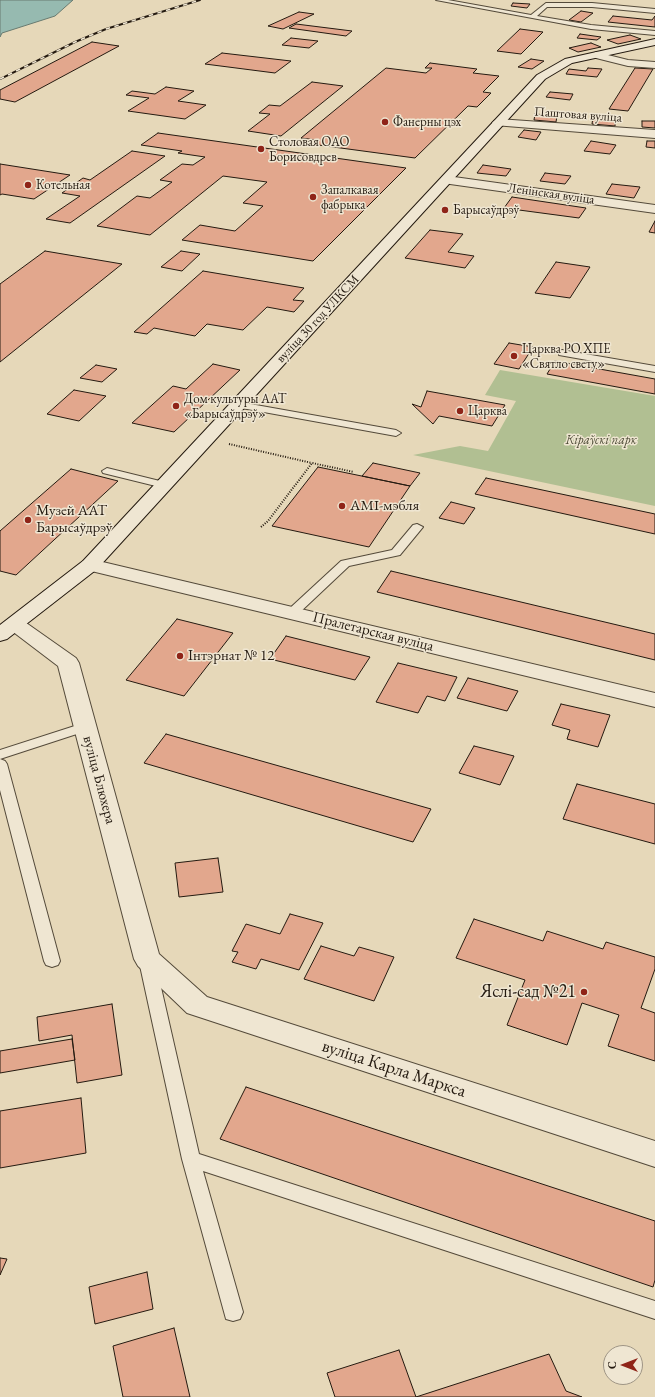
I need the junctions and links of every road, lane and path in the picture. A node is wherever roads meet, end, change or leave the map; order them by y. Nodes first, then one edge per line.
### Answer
1 (439, 0) edge
2 (655, 11) edge
3 (532, 17) junction
4 (655, 33) edge
5 (655, 42) edge
6 (596, 55) junction
7 (655, 65) edge
8 (498, 123) junction
9 (655, 134) edge
10 (447, 180) junction
11 (655, 209) edge
12 (562, 353) dead end
13 (655, 369) edge
14 (239, 405) junction
15 (396, 433) dead end
16 (222, 442) dead end
17 (312, 463) junction
18 (107, 471) dead end
19 (354, 472) dead end
20 (164, 485) junction
21 (417, 526) dead end
22 (261, 527) dead end
23 (90, 564) junction
24 (293, 612) junction
25 (8, 630) edge
26 (655, 700) edge
27 (84, 727) junction
28 (0, 755) edge
29 (0, 764) edge
30 (147, 959) junction
31 (52, 961) dead end
32 (655, 1154) edge
33 (191, 1159) junction
34 (655, 1310) edge
35 (233, 1312) dead end

1 - 3 lane
2 - 3 lane
3 - 4 lane
5 - 6 main road, вуліца 30 год УЛКСМ
6 - 7 main road
6 - 8 main road, вуліца 30 год УЛКСМ
8 - 9 main road, Паштовая вуліца
8 - 10 main road, вуліца 30 год УЛКСМ
10 - 11 main road, Ленінская вуліца
10 - 14 main road, вуліца 30 год УЛКСМ
12 - 13 lane
14 - 15 lane
14 - 20 main road, вуліца 30 год УЛКСМ
16 - 17 path
17 - 19 path
17 - 22 path
18 - 20 lane
20 - 23 main road, вуліца 30 год УЛКСМ
21 - 24 lane
23 - 24 main road, Пралетарская вуліца
23 - 25 main road, вуліца 30 год УЛКСМ
24 - 26 main road, Пралетарская вуліца
25 - 27 main road, вуліца Блюхера
27 - 28 lane
27 - 30 main road, вуліца Блюхера
29 - 31 lane
30 - 32 main road, вуліца Карла Маркса
30 - 33 lane
33 - 34 lane
33 - 35 lane

